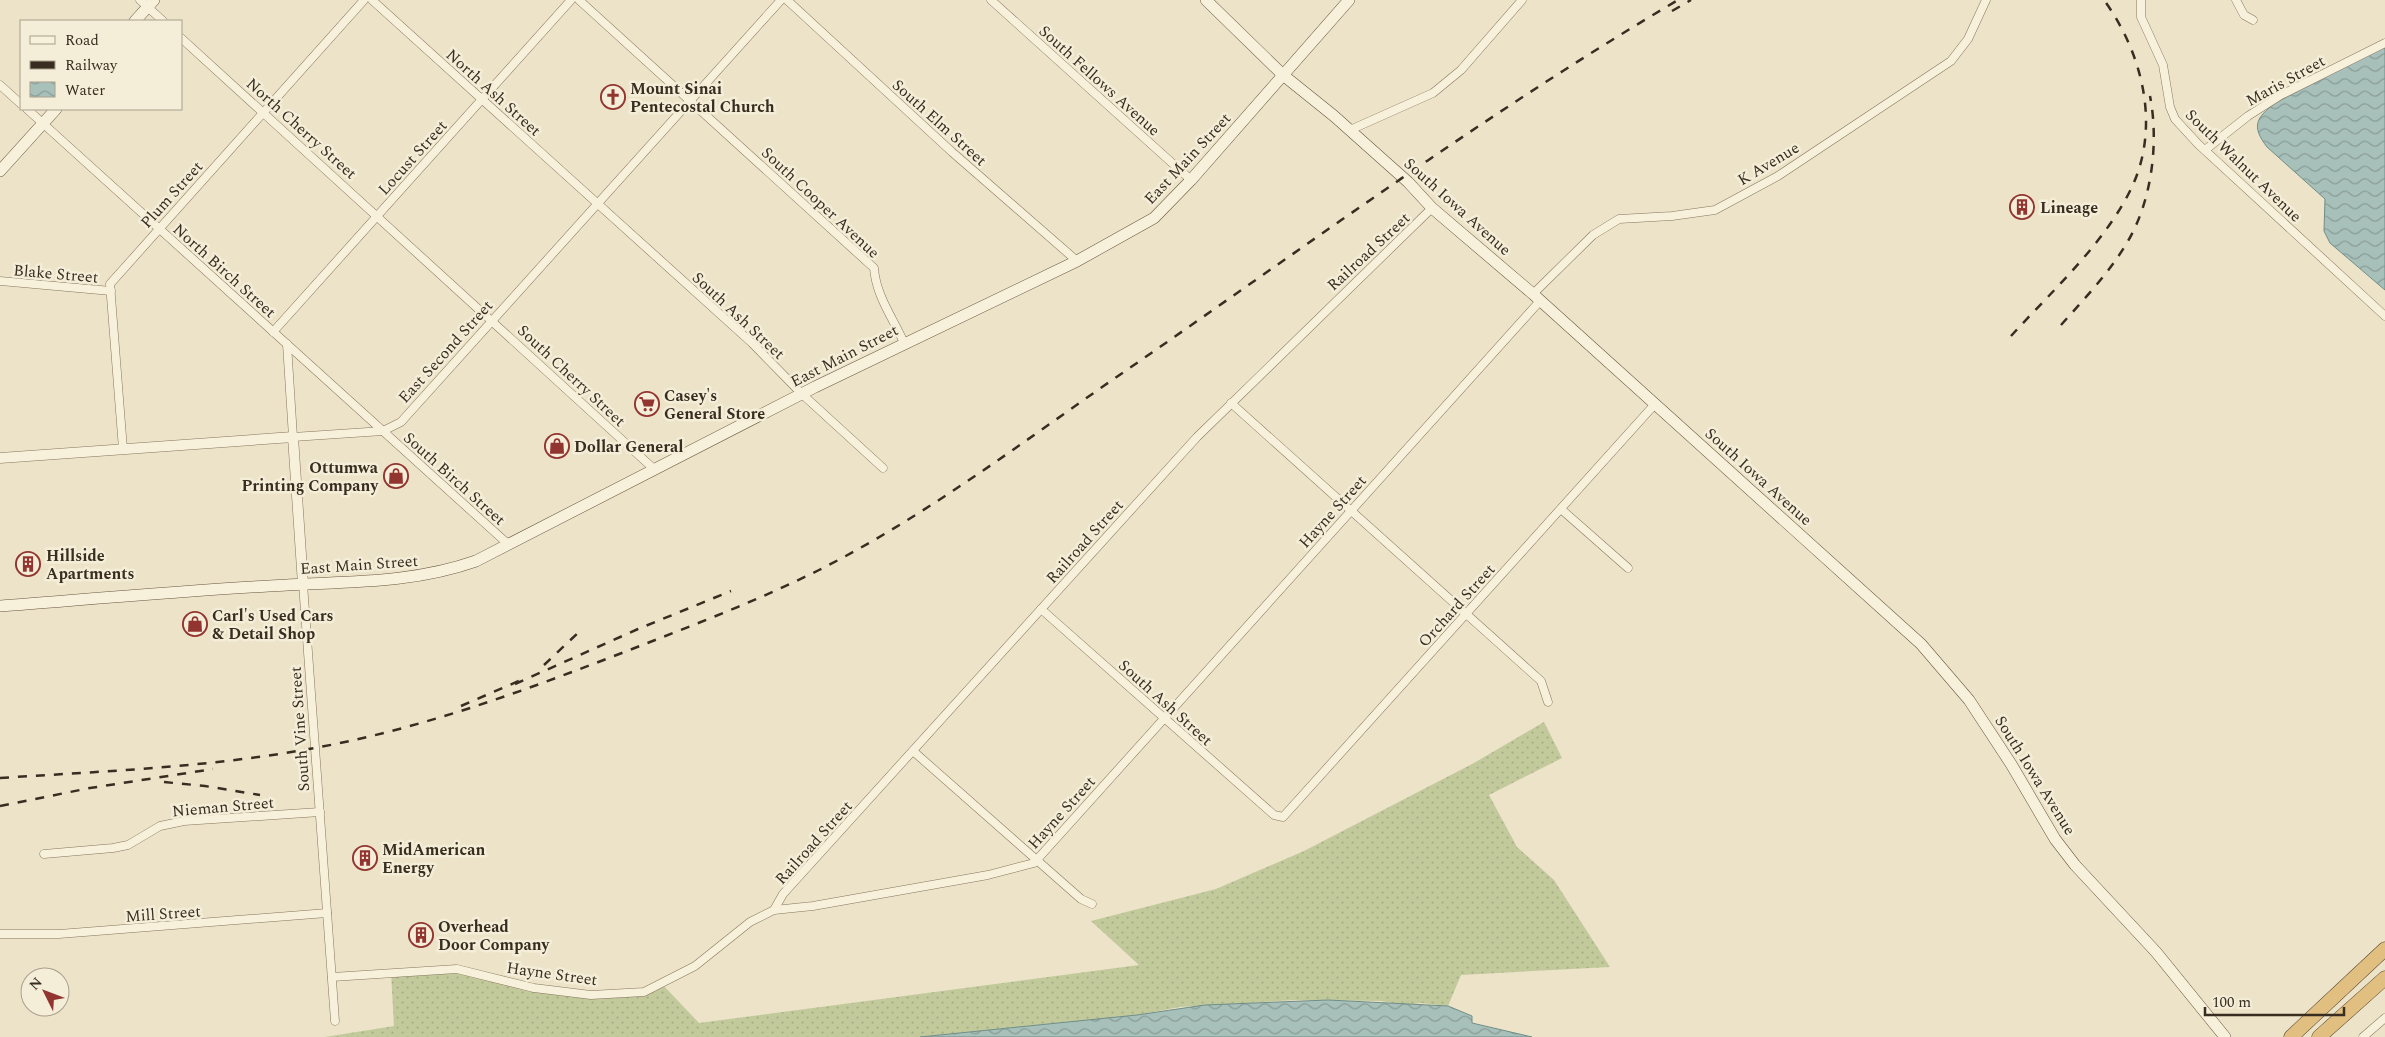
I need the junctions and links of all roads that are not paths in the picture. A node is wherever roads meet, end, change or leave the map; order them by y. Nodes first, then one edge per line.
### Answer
1 (364, 0) edge
2 (372, 0) edge
3 (571, 0) edge
4 (579, 0) edge
5 (782, 0) edge
6 (787, 0) edge
7 (991, 0) edge
8 (1206, 0) edge
9 (1350, 0) edge
10 (1522, 0) edge
11 (1986, 0) edge
12 (2141, 0) edge
13 (2236, 0) edge
14 (147, 2) edge
15 (136, 20) edge
16 (162, 20) edge
17 (2253, 20) dead end
18 (182, 39) edge
19 (2385, 43) edge
20 (1283, 75) junction
21 (0, 85) edge
22 (482, 100) junction
23 (690, 100) junction
24 (20, 103) edge
25 (28, 110) edge
26 (55, 110) edge
27 (263, 112) junction
28 (42, 123) junction
29 (1350, 130) junction
30 (2205, 150) junction
31 (0, 171) edge
32 (1191, 180) junction
33 (597, 204) junction
34 (1432, 208) junction
35 (378, 216) junction
36 (159, 228) junction
37 (1078, 261) junction
38 (0, 281) edge
39 (111, 291) junction
40 (1536, 298) junction
41 (2385, 316) edge
42 (492, 320) junction
43 (273, 332) junction
44 (904, 343) junction
45 (287, 344) junction
46 (802, 394) junction
47 (1231, 403) junction
48 (1655, 404) junction
49 (383, 431) junction
50 (293, 437) junction
51 (123, 449) junction
52 (0, 458) edge
53 (883, 468) dead end
54 (655, 470) junction
55 (1560, 509) junction
56 (1350, 510) junction
57 (509, 545) junction
58 (1628, 568) dead end
59 (303, 584) junction
60 (0, 606) edge
61 (1041, 609) junction
62 (1466, 614) junction
63 (1548, 702) dead end
64 (1164, 718) junction
65 (913, 751) junction
66 (320, 812) junction
67 (1274, 815) joint
68 (44, 854) dead end
69 (1036, 860) junction
70 (1092, 904) dead end
71 (774, 910) junction
72 (327, 913) junction
73 (0, 934) edge
74 (2385, 949) edge
75 (332, 977) junction
76 (2385, 978) edge
77 (2385, 1018) edge
78 (335, 1021) dead end
79 (2225, 1037) edge
80 (2291, 1037) edge
81 (2319, 1037) edge
82 (2364, 1037) edge

1 - 27 street, Plum Street
2 - 22 street, North Ash Street
3 - 22 street, Locust Street
4 - 23 street, South Cooper Avenue
5 - 23 street, East Second Street
6 - 37 street, South Elm Street
7 - 32 street, South Fellows Avenue
8 - 20 main road, South Iowa Avenue
9 - 20 main road, East Main Street
10 - 29 street
11 - 40 street, K Avenue
12 - 30 street, South Walnut Avenue
13 - 17 street
14 - 15 main road
14 - 16 street
18 - 27 street, North Cherry Street
19 - 30 street, Maris Street
20 - 29 main road, South Iowa Avenue
20 - 32 main road, East Main Street
21 - 24 street
22 - 33 street, North Ash Street
22 - 35 street, Locust Street
23 - 33 street, East Second Street
23 - 44 street, South Cooper Avenue
25 - 28 street, North Birch Street
26 - 28 main road
27 - 35 street, North Cherry Street
27 - 36 street, Plum Street
28 - 31 main road
28 - 36 street, North Birch Street
29 - 34 main road, South Iowa Avenue
30 - 41 street, South Walnut Avenue
32 - 37 main road, East Main Street
33 - 42 street, East Second Street
33 - 46 street, South Ash Street
34 - 40 main road, South Iowa Avenue
34 - 47 street, Railroad Street
35 - 42 street, North Cherry Street
35 - 43 street, Locust Street
36 - 39 street, Plum Street
36 - 43 street, North Birch Street
37 - 44 main road, East Main Street
38 - 39 street, Blake Street
39 - 51 street
40 - 48 main road, South Iowa Avenue
40 - 56 street, Hayne Street
42 - 49 street, East Second Street
42 - 54 street, South Cherry Street
43 - 45 street, North Birch Street
44 - 46 main road, East Main Street
45 - 49 street, North Birch Street
45 - 50 street, South Vine Street
46 - 53 street, South Ash Street
46 - 54 main road, East Main Street
47 - 56 street
47 - 61 street, Railroad Street
48 - 55 street, Orchard Street
48 - 79 main road, South Iowa Avenue
49 - 50 street, East Second Street
49 - 57 street, South Birch Street
50 - 51 street, East Second Street
50 - 59 street, South Vine Street
51 - 52 street, East Second Street
54 - 57 main road, East Main Street
55 - 58 street
55 - 62 street, Orchard Street
56 - 62 street
56 - 64 street, Hayne Street
57 - 59 main road, East Main Street
59 - 60 main road, East Main Street
59 - 66 street, South Vine Street
61 - 64 street, South Ash Street
61 - 65 street, Railroad Street
62 - 63 street
62 - 67 street, Orchard Street
64 - 67 street, South Ash Street
64 - 69 street, Hayne Street
65 - 69 street
65 - 71 street, Railroad Street
66 - 68 street, Nieman Street
66 - 72 street, South Vine Street
69 - 70 street
69 - 71 street, Hayne Street
71 - 75 street, Hayne Street
72 - 73 street, Mill Street
72 - 75 street, South Vine Street
74 - 80 highway
75 - 78 street, South Vine Street
76 - 81 highway
77 - 82 street

